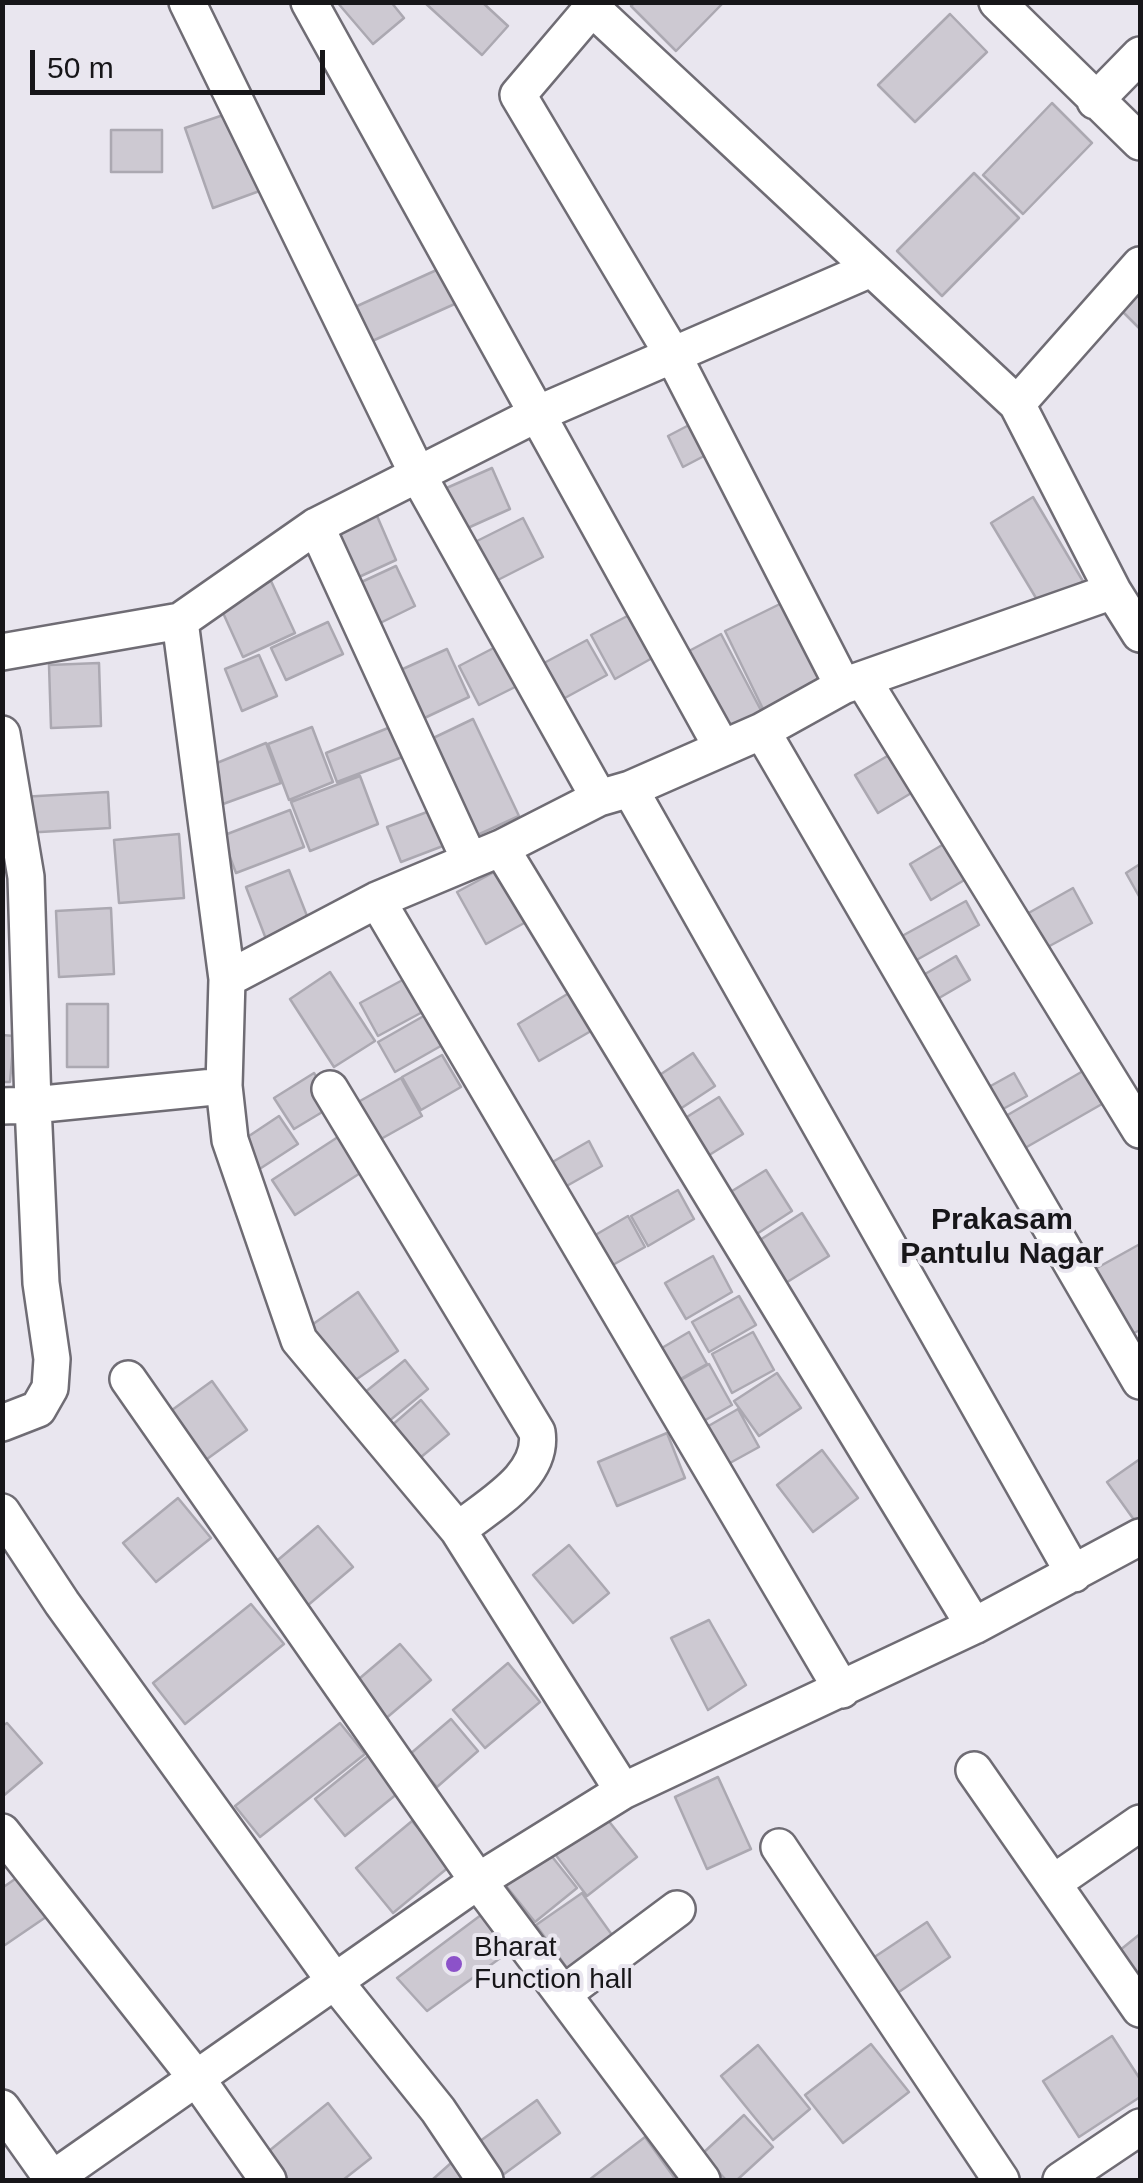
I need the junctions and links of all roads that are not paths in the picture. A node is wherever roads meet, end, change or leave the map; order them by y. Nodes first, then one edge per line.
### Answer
1 (187, 2) edge
2 (309, 2) edge
3 (998, 2) edge
4 (594, 5) edge
5 (1140, 55) edge
6 (1095, 100) junction
7 (1140, 142) edge
8 (1140, 265) edge
9 (871, 270) junction
10 (674, 358) junction
11 (1017, 404) junction
12 (537, 414) junction
13 (418, 475) junction
14 (316, 526) junction
15 (1113, 591) junction
16 (180, 621) junction
17 (1140, 634) edge
18 (2, 652) edge
19 (853, 683) junction
20 (762, 731) junction
21 (2, 734) edge
22 (721, 746) junction
23 (614, 794) junction
24 (485, 854) junction
25 (14, 878) edge
26 (377, 900) junction
27 (227, 979) junction
28 (224, 1086) junction
29 (330, 1090) dead end
30 (18, 1106) edge
31 (1140, 1130) edge
32 (128, 1379) dead end
33 (1140, 1381) edge
34 (2, 1423) edge
35 (2, 1512) edge
36 (458, 1530) junction
37 (1140, 1537) edge
38 (1074, 1574) junction
39 (974, 1626) junction
40 (842, 1690) junction
41 (974, 1770) dead end
42 (623, 1790) junction
43 (1140, 1823) edge
44 (2, 1832) edge
45 (779, 1847) dead end
46 (478, 1881) junction
47 (1053, 1883) junction
48 (677, 1909) dead end
49 (336, 1983) junction
50 (563, 1994) junction
51 (1140, 2009) edge
52 (198, 2079) junction
53 (2, 2108) edge
54 (1140, 2127) edge
55 (52, 2180) edge
56 (268, 2180) edge
57 (485, 2180) edge
58 (702, 2180) edge
59 (1001, 2180) edge
60 (1061, 2180) edge

1 - 13 street
2 - 12 street
3 - 6 street
4 - 9 street
4 - 10 street
5 - 6 street
6 - 7 street
8 - 11 street
9 - 10 street
9 - 11 street
10 - 12 street
10 - 19 street
11 - 15 street
12 - 13 street
12 - 22 street
13 - 14 street
13 - 23 street
14 - 16 street
14 - 24 street
15 - 17 street
15 - 19 street
16 - 18 street
16 - 27 street
19 - 20 street
19 - 31 street
20 - 22 street
20 - 33 street
21 - 25 street
22 - 23 street
23 - 24 street
23 - 38 street
24 - 26 street
24 - 39 street
25 - 30 street
26 - 27 street
26 - 40 street
27 - 28 street
28 - 30 street
28 - 36 street
29 - 36 street
30 - 34 street
32 - 46 street
35 - 49 street
36 - 42 street
37 - 38 street
38 - 39 street
39 - 40 street
40 - 42 street
41 - 47 street
42 - 46 street
43 - 47 street
44 - 52 street
45 - 59 street
46 - 49 street
46 - 50 street
47 - 51 street
48 - 50 street
49 - 52 street
49 - 57 street
50 - 58 street
52 - 55 street
52 - 56 street
53 - 55 street
54 - 60 street

